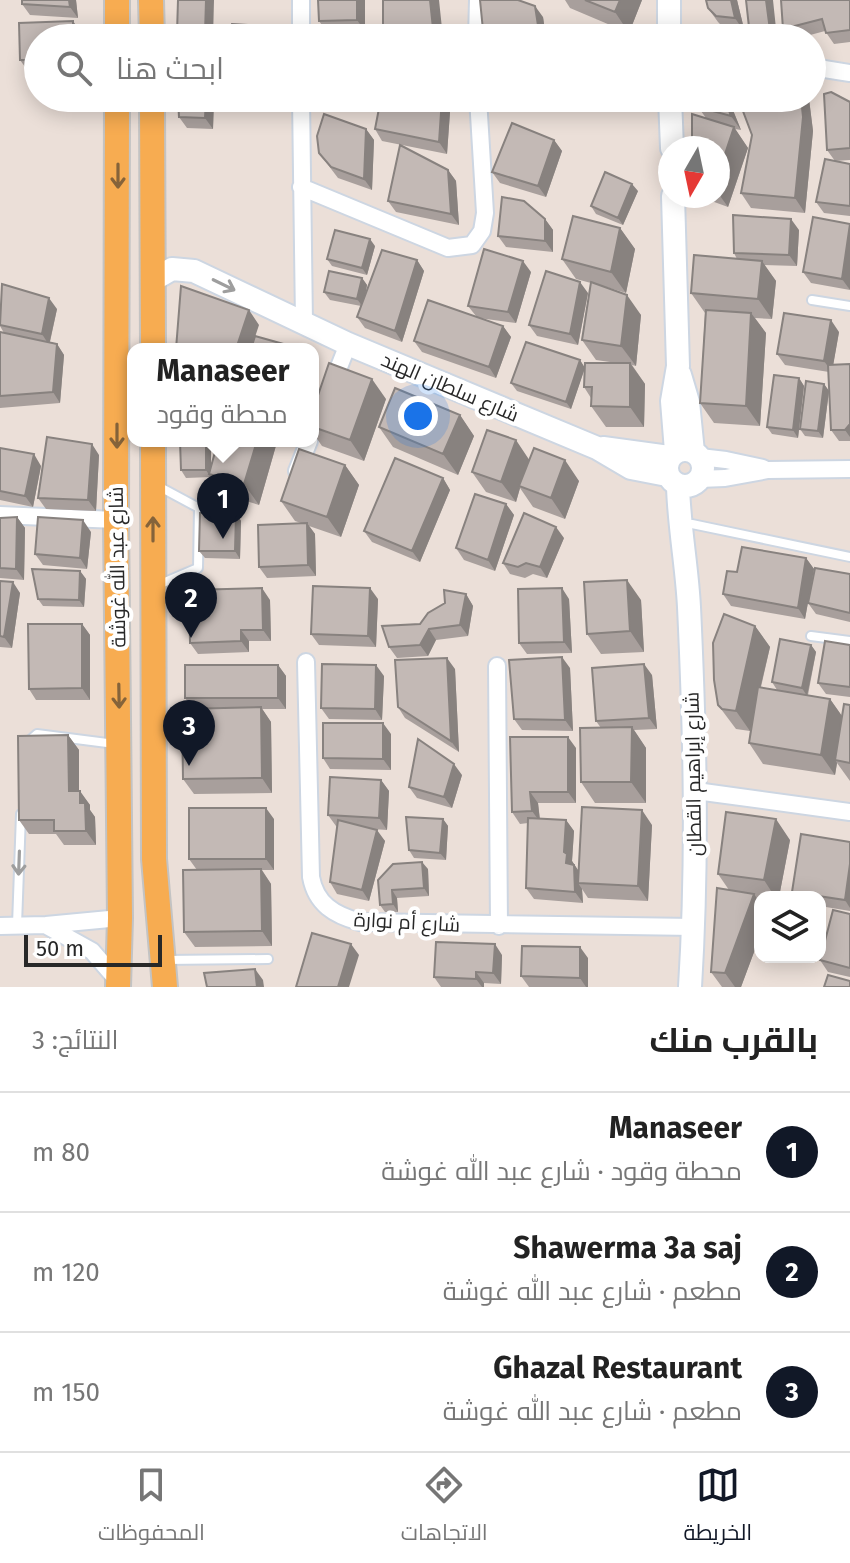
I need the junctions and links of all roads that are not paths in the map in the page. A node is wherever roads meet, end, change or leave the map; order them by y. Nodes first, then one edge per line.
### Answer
1 (117, 0) edge
2 (151, 0) edge
3 (301, 0) edge
4 (478, 0) edge
5 (669, 0) edge
6 (117, 24) edge
7 (152, 24) edge
8 (301, 24) edge
9 (477, 24) edge
10 (669, 24) edge
11 (826, 69) edge
12 (850, 73) edge
13 (117, 112) edge
14 (152, 112) edge
15 (301, 112) edge
16 (479, 112) edge
17 (671, 112) edge
18 (672, 136) edge
19 (301, 187) junction
20 (673, 208) edge
21 (153, 280) junction
22 (812, 300) dead end
23 (850, 306) edge
24 (304, 323) junction
25 (153, 343) edge
26 (348, 344) junction
27 (325, 402) edge
28 (153, 447) edge
29 (307, 447) edge
30 (685, 468) junction
31 (850, 469) edge
32 (153, 484) junction
33 (292, 484) edge
34 (0, 515) edge
35 (116, 520) junction
36 (692, 524) junction
37 (850, 557) edge
38 (686, 560) junction
39 (153, 587) junction
40 (811, 636) dead end
41 (850, 641) edge
42 (306, 662) dead end
43 (497, 666) dead end
44 (120, 745) junction
45 (23, 748) edge
46 (696, 791) junction
47 (21, 810) edge
48 (850, 812) edge
49 (154, 859) junction
50 (120, 918) junction
51 (9, 925) edge
52 (46, 925) junction
53 (499, 926) junction
54 (694, 927) junction
55 (268, 959) dead end
56 (163, 960) junction
57 (118, 984) edge
58 (151, 987) edge
59 (165, 987) edge
60 (690, 987) edge

1 - 6 main road
2 - 7 main road
3 - 8 street
4 - 9 street
5 - 10 street
11 - 12 street
13 -> 35 main road, شارع عبد الله غوشة
14 - 21 main road
15 - 19 street
16 - 19 street
17 - 18 street
19 - 24 street
20 - 30 street, شارع إبراهيم القطان
21 -> 24 street, شارع سلطان الهند
21 - 25 main road
22 - 23 lane
24 - 26 street, شارع سلطان الهند
26 - 27 street
26 - 30 street, شارع سلطان الهند
28 - 32 main road, شارع عبد الله غوشة
29 - 33 street
30 - 31 street
30 - 36 street, شارع إبراهيم القطان
30 - 38 street, شارع إبراهيم القطان
39 -> 32 main road, شارع عبد الله غوشة
32 - 39 lane
34 - 35 street
35 -> 44 main road, شارع عبد الله غوشة
36 - 37 lane
36 - 38 street, شارع إبراهيم القطان
38 - 46 street, شارع إبراهيم القطان
39 - 49 main road, شارع عبد الله غوشة
40 - 41 lane
42 - 53 street, شارع أم نوارة
43 - 53 street
44 - 45 lane
44 - 50 main road, شارع عبد الله غوشة
46 - 48 street
46 - 54 street, شارع إبراهيم القطان
47 -> 51 lane
49 - 56 main road, شارع عبد الله غوشة
49 - 58 main road
50 - 52 street
50 - 57 main road, شارع عبد الله غوشة
51 - 52 street
52 - 57 street
53 - 54 street, شارع أم نوارة
54 - 60 street, شارع إبراهيم القطان
55 - 56 lane
56 - 59 main road, شارع عبد الله غوشة

